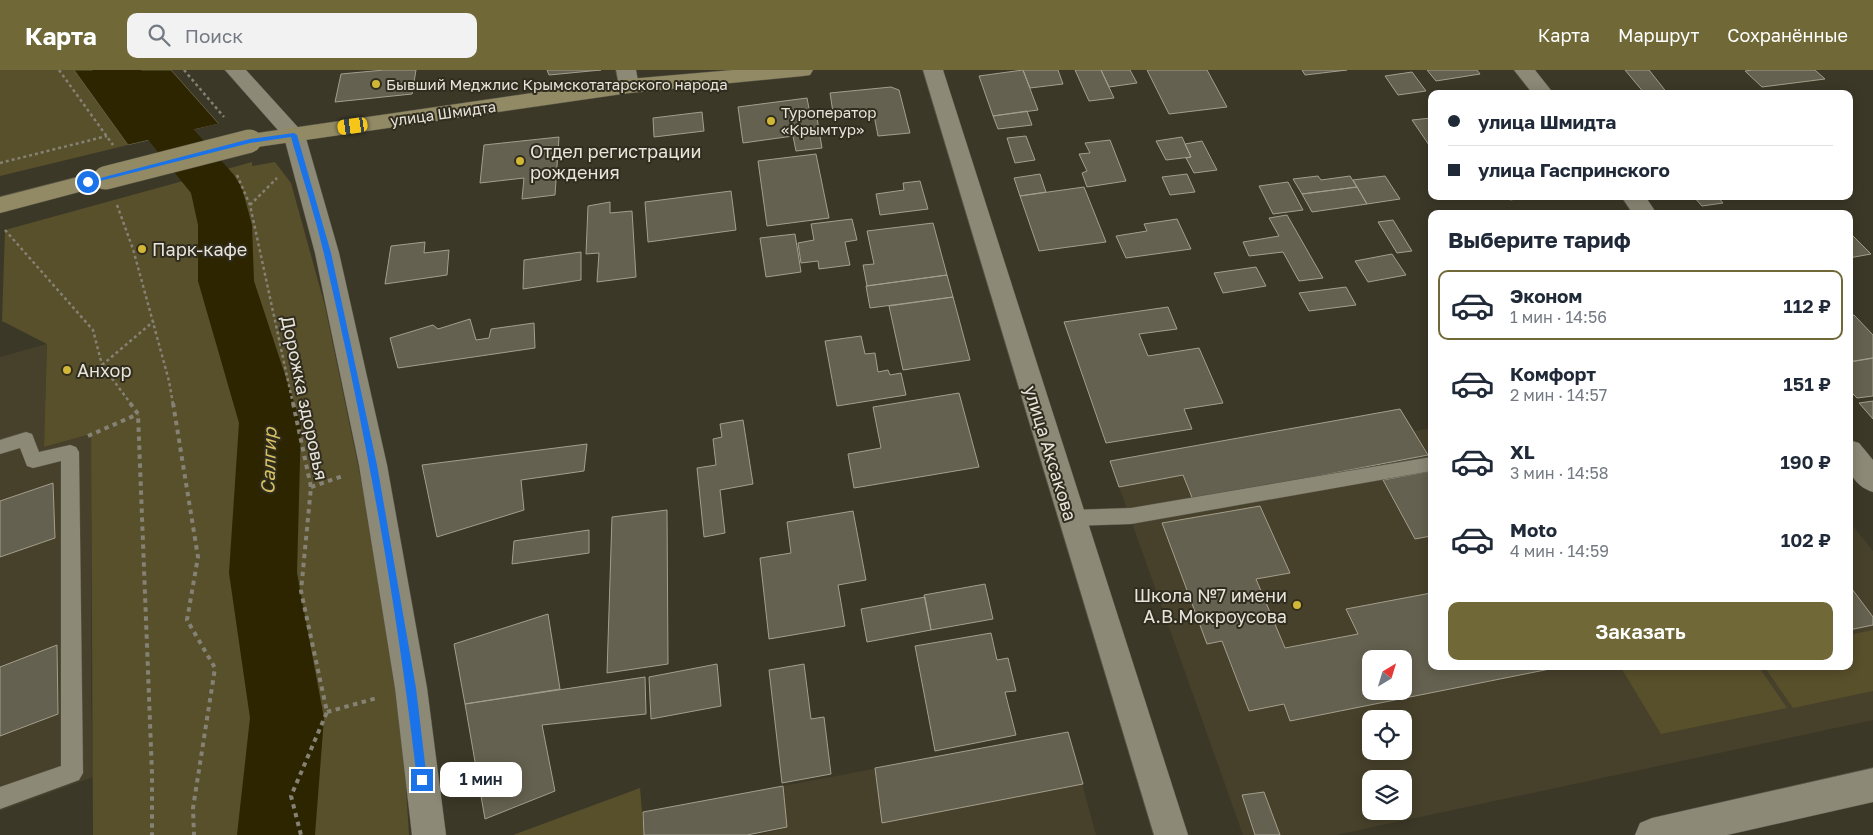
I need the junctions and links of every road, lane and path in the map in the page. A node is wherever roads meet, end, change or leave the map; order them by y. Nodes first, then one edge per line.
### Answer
1 (59, 70) edge
2 (184, 70) edge
3 (235, 70) edge
4 (803, 70) edge
5 (933, 70) edge
6 (1524, 70) edge
7 (627, 78) edge
8 (1541, 90) edge
9 (228, 122) dead end
10 (294, 135) junction
11 (107, 136) junction
12 (115, 148) dead end
13 (0, 163) edge
14 (235, 170) dead end
15 (115, 200) dead end
16 (1635, 200) edge
17 (0, 206) edge
18 (1643, 210) edge
19 (5, 230) dead end
20 (154, 321) junction
21 (102, 365) junction
22 (138, 414) junction
23 (91, 434) dead end
24 (0, 447) edge
25 (1853, 456) edge
26 (1428, 465) edge
27 (1873, 480) edge
28 (1071, 518) junction
29 (411, 688) junction
30 (327, 712) junction
31 (1873, 785) edge
32 (0, 798) edge
33 (1717, 829) edge
34 (152, 835) edge
35 (194, 835) edge
36 (301, 835) edge
37 (428, 835) edge
38 (1172, 835) edge
39 (1652, 835) edge

1 - 11 path
2 - 9 path
3 - 10 street
4 - 7 main road, улица Шмидта
5 - 28 street, улица Аксакова
6 - 8 street
7 - 10 main road, улица Шмидта
10 - 17 main road, улица Шмидта, bridge
10 - 29 street
11 - 12 path
11 - 13 path
14 - 30 path, Дорожка здоровья
15 - 20 path
16 - 18 street
19 - 21 path
20 - 21 path
20 - 35 path
21 - 22 path
22 - 23 path
22 - 34 path
24 - 32 lane
25 - 27 street
26 - 28 lane
28 - 38 street, улица Аксакова
29 - 30 path
29 - 37 street
30 - 36 path
31 - 33 street
33 - 39 street

